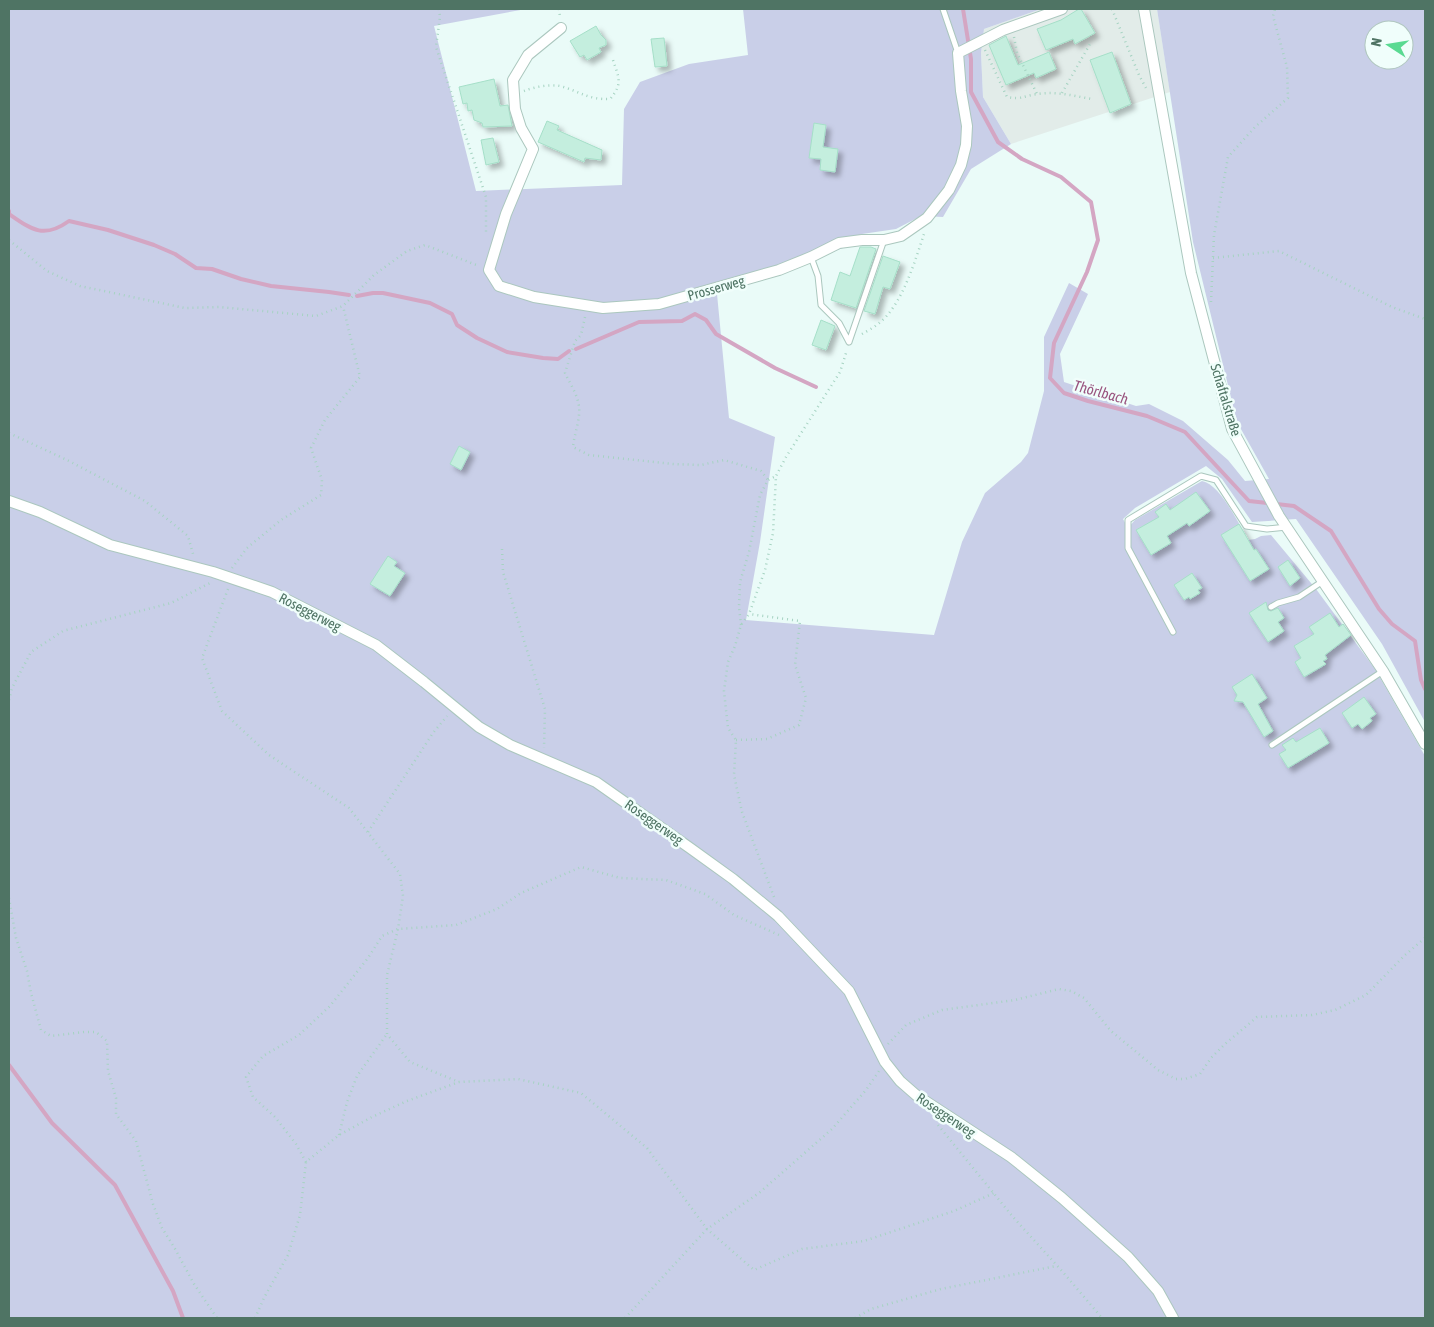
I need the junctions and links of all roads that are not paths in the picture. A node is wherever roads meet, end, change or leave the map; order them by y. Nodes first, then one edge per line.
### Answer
1 (943, 9) edge
2 (1062, 9) edge
3 (1144, 9) edge
4 (562, 28) dead end
5 (961, 51) junction
6 (884, 240) junction
7 (812, 257) junction
8 (9, 501) edge
9 (1287, 527) junction
10 (1323, 581) junction
11 (1271, 607) dead end
12 (1174, 632) dead end
13 (1384, 671) junction
14 (1425, 744) edge
15 (1272, 745) dead end
16 (1173, 1318) edge

1 - 5 lane
2 - 5 street
3 - 9 street, Schaftalstraße
4 - 7 street, Prosserweg
5 - 6 street, Prosserweg
6 - 7 street, Prosserweg
6 - 7 lane
8 - 16 street, Roseggerweg
9 - 10 street, Schaftalstraße
9 - 12 lane
10 - 11 lane
10 - 13 street, Schaftalstraße
13 - 14 street, Schaftalstraße
13 - 15 lane

